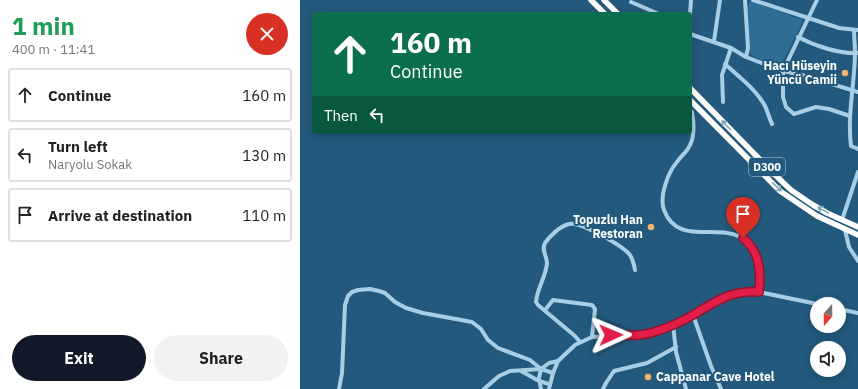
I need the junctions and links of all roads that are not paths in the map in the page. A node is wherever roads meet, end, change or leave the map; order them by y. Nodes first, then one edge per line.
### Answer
1 (592, 0) edge
2 (604, 0) edge
3 (691, 0) edge
4 (720, 0) edge
5 (745, 0) edge
6 (753, 0) edge
7 (817, 0) edge
8 (631, 2) dead end
9 (603, 12) edge
10 (616, 12) edge
11 (654, 12) edge
12 (690, 12) edge
13 (808, 17) junction
14 (856, 30) edge
15 (692, 35) edge
16 (798, 37) junction
17 (714, 41) junction
18 (731, 48) junction
19 (856, 53) edge
20 (746, 56) junction
21 (725, 64) junction
22 (783, 71) junction
23 (692, 90) edge
24 (852, 91) junction
25 (858, 92) edge
26 (692, 102) edge
27 (723, 102) dead end
28 (692, 112) dead end
29 (850, 116) junction
30 (772, 124) dead end
31 (858, 149) edge
32 (858, 172) edge
33 (842, 220) junction
34 (858, 227) edge
35 (845, 230) junction
36 (858, 235) edge
37 (858, 261) edge
38 (635, 270) dead end
39 (759, 292) junction
40 (810, 303) edge
41 (545, 310) junction
42 (846, 310) edge
43 (858, 313) edge
44 (693, 315) junction
45 (673, 324) junction
46 (592, 337) junction
47 (580, 342) junction
48 (676, 347) junction
49 (558, 361) junction
50 (541, 369) junction
51 (521, 370) junction
52 (552, 373) junction
53 (539, 381) junction
54 (549, 387) edge
55 (339, 389) edge
56 (484, 389) edge
57 (541, 389) edge
58 (604, 389) edge
59 (686, 389) edge
60 (720, 389) edge

1 - 9 highway
2 - 10 highway
3 - 12 street
4 - 17 street
5 - 20 street
6 - 13 street
7 - 13 street
8 - 11 street
13 - 14 street
13 - 16 street
14 - 19 street
15 - 17 street
16 - 19 street
16 - 22 street
17 - 18 street
18 - 20 street
18 - 21 street
19 - 24 street
20 - 22 street
21 - 27 street
21 - 30 street
22 - 24 street
22 - 29 street
33 -> 23 highway, D300
24 - 25 street
24 - 29 street
26 -> 35 highway, D300
28 - 39 street
29 - 31 street
32 - 33 street
33 - 34 highway, D300
35 - 36 highway, D300
35 - 37 street
38 - 41 street
39 - 40 street
39 - 44 street
41 - 46 street
41 - 47 street
42 - 43 street
44 - 45 street
44 - 60 street
45 - 46 street
45 - 48 street
46 - 47 street
47 - 49 street
48 - 58 street
48 - 59 street
49 - 50 street
49 - 52 street
50 - 51 street
50 - 52 street
50 - 53 street
50 - 55 street
51 - 53 street
51 - 56 street
52 - 54 street
53 - 54 street
53 - 57 street

